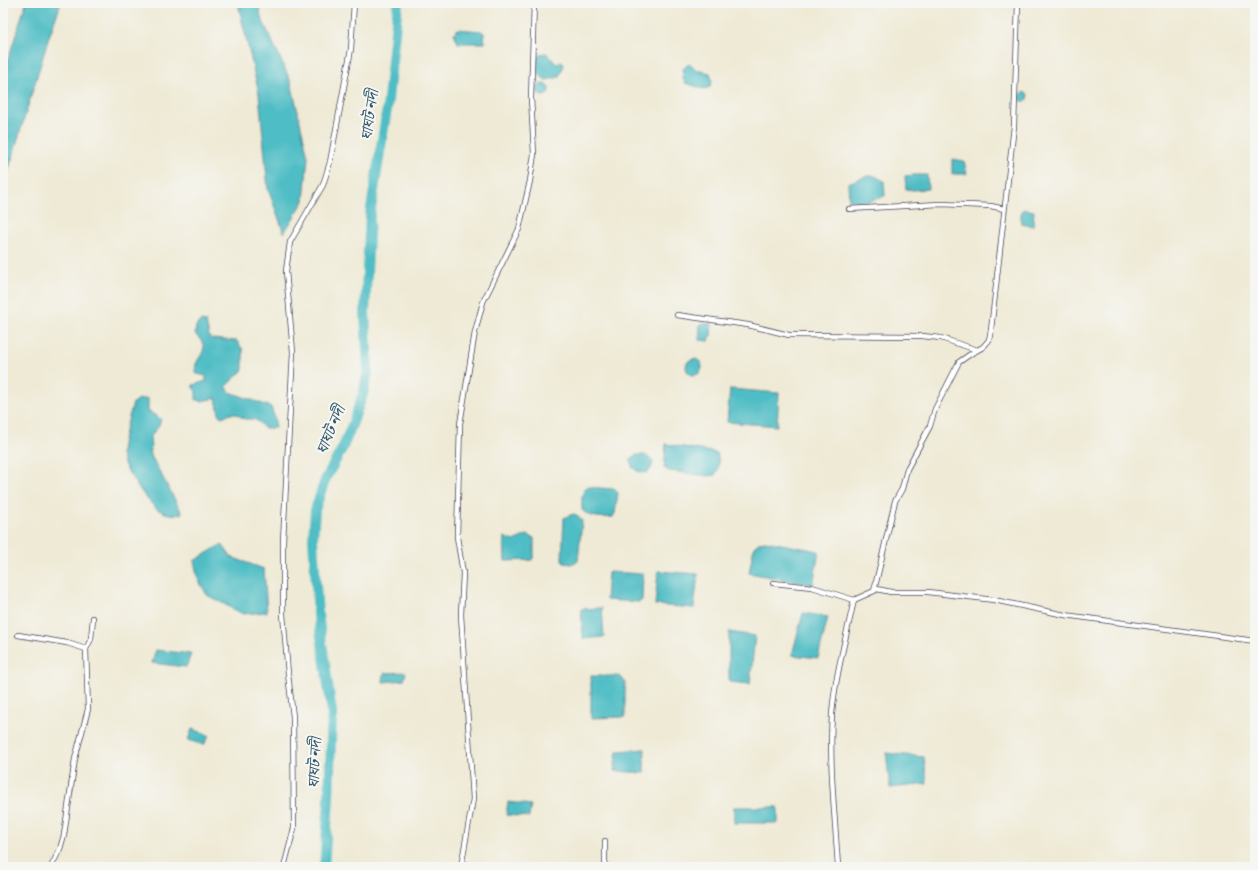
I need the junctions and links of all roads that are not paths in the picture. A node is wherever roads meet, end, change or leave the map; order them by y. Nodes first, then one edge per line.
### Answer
1 (354, 3) edge
2 (534, 3) edge
3 (1018, 3) edge
4 (849, 209) dead end
5 (1004, 209) junction
6 (677, 315) dead end
7 (977, 350) junction
8 (773, 583) dead end
9 (874, 591) junction
10 (854, 600) junction
11 (93, 618) dead end
12 (18, 636) dead end
13 (1255, 640) edge
14 (86, 649) junction
15 (605, 841) dead end
16 (50, 867) edge
17 (284, 867) edge
18 (461, 867) edge
19 (605, 867) edge
20 (838, 867) edge

1 - 17 street
2 - 18 street
3 - 5 street
4 - 5 street
5 - 7 street
6 - 7 street
7 - 9 street
8 - 10 street
9 - 10 street
9 - 13 street
10 - 20 street
11 - 14 street
12 - 14 street
14 - 16 street
15 - 19 street

